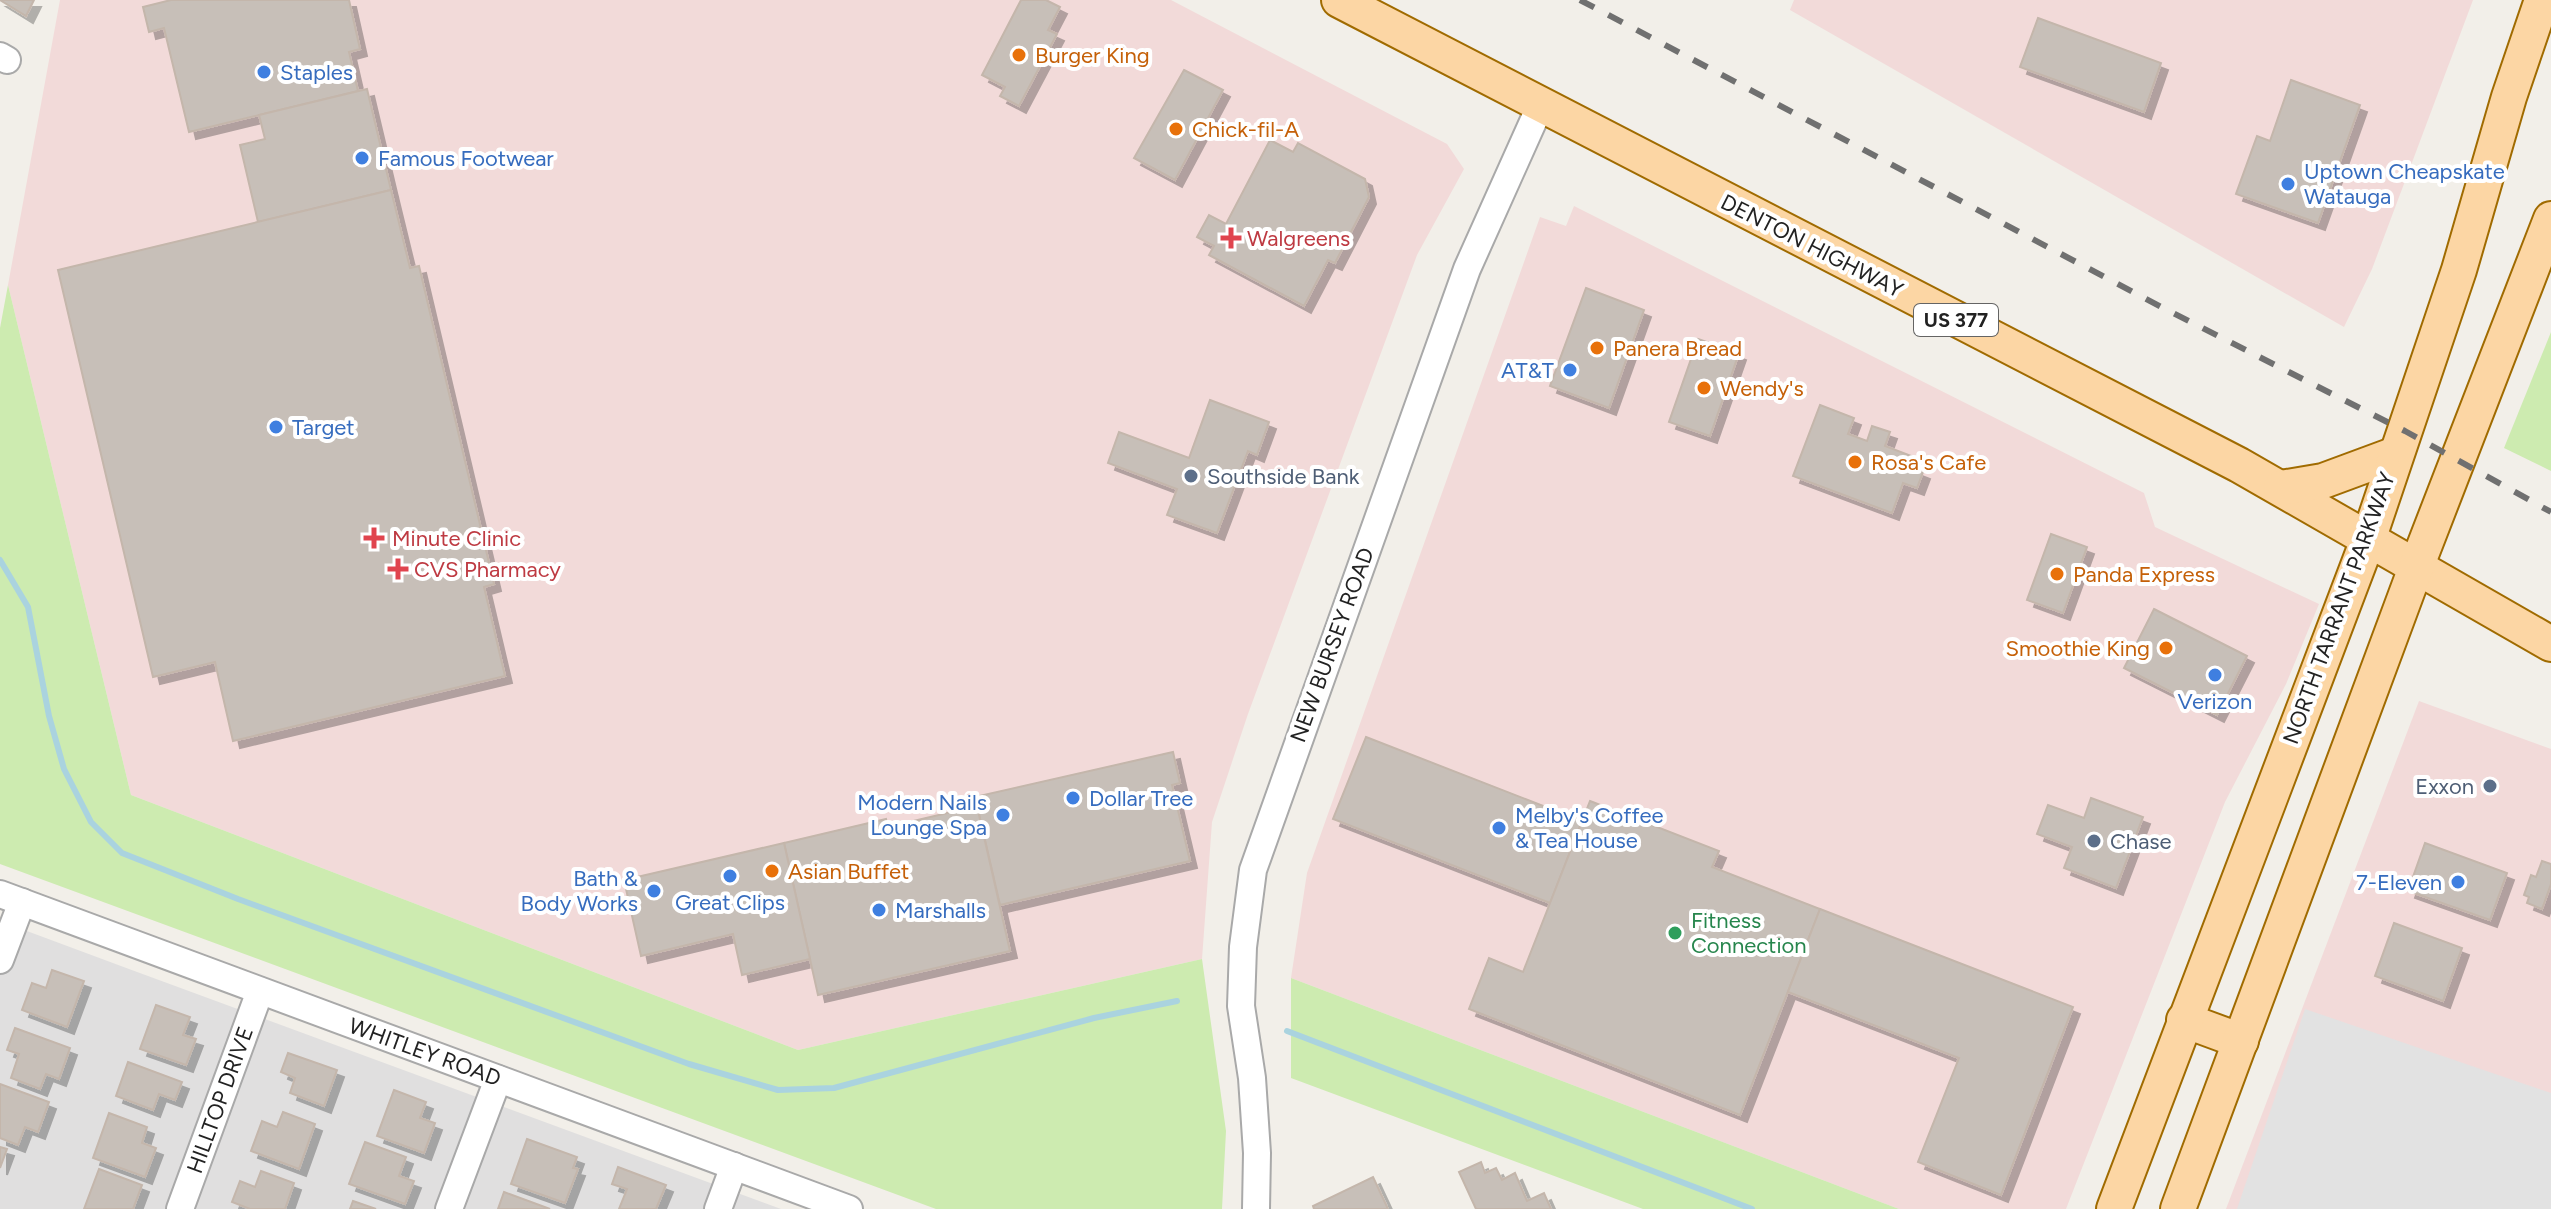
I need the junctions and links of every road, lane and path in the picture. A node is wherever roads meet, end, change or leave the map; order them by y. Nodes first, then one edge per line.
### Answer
1 (1339, 0) edge
2 (2542, 0) edge
3 (1541, 104) junction
4 (2551, 219) edge
5 (2396, 454) junction
6 (2281, 488) junction
7 (2369, 537) junction
8 (2417, 565) junction
9 (2551, 644) edge
10 (11, 898) edge
11 (0, 960) edge
12 (260, 991) junction
13 (2184, 1020) junction
14 (2241, 1041) junction
15 (498, 1079) junction
16 (734, 1166) junction
17 (180, 1209) edge
18 (449, 1209) edge
19 (718, 1209) edge
20 (849, 1209) edge
21 (1256, 1209) edge
22 (2114, 1209) edge
23 (2178, 1209) edge

1 - 3 main road, DENTON HIGHWAY / US 377
2 - 5 main road, NORTH TARRANT PARKWAY
3 - 6 main road, DENTON HIGHWAY / US 377
3 - 21 street, NEW BURSEY ROAD
4 - 8 main road
5 - 6 main road
5 - 7 main road, NORTH TARRANT PARKWAY
6 - 7 main road, DENTON HIGHWAY / US 377
7 - 8 main road, US 377
7 - 13 main road, NORTH TARRANT PARKWAY
8 - 9 main road, US 377
8 - 14 main road
10 - 11 street
10 - 12 street, WHITLEY ROAD
12 - 15 street, WHITLEY ROAD
12 - 17 street, HILLTOP DRIVE
13 - 14 main road
13 - 22 main road, NORTH TARRANT PARKWAY
14 - 23 main road
15 - 16 street, WHITLEY ROAD
15 - 18 street
16 - 19 street
16 - 20 street, WHITLEY ROAD

